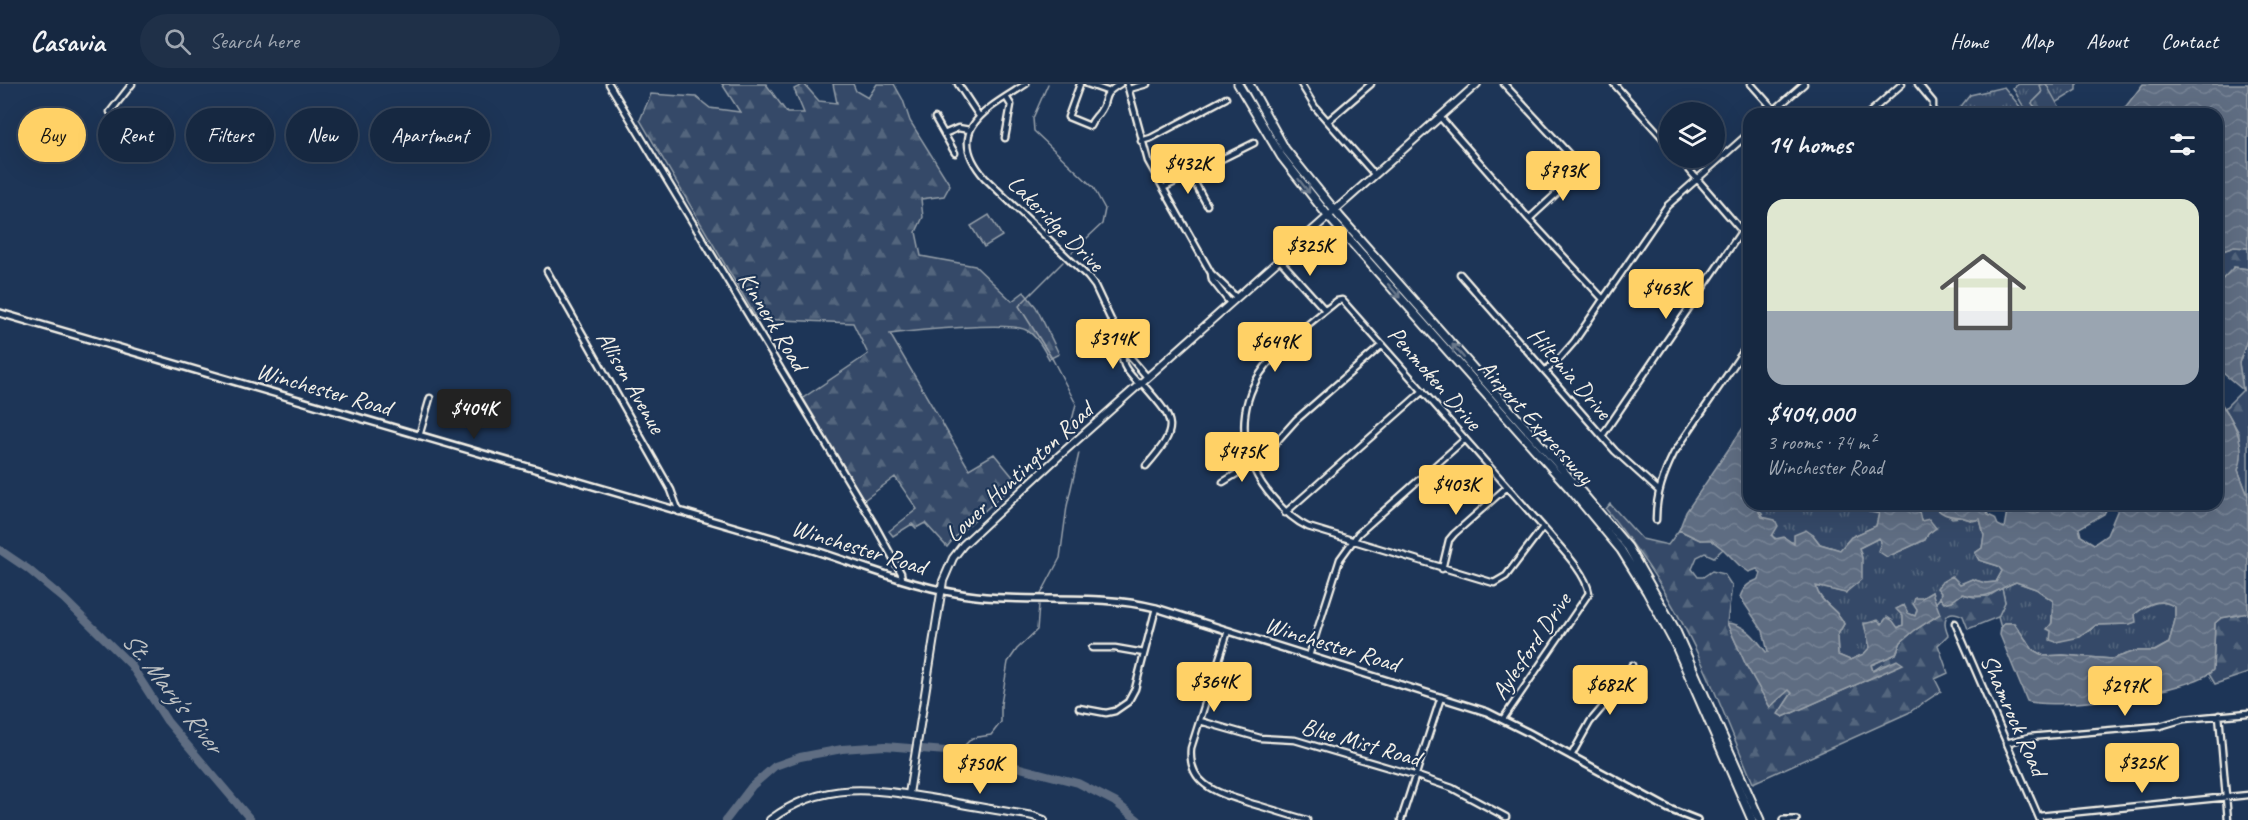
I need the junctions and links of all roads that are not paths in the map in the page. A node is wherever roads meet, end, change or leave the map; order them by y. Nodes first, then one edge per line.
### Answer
1 (132, 84) edge
2 (609, 84) edge
3 (958, 84) edge
4 (1011, 84) edge
5 (1026, 84) edge
6 (1080, 84) edge
7 (1087, 84) edge
8 (1120, 84) edge
9 (1146, 84) edge
10 (1238, 84) edge
11 (1249, 84) edge
12 (1301, 84) edge
13 (1371, 84) edge
14 (1477, 84) edge
15 (1504, 84) edge
16 (1614, 84) edge
17 (1751, 84) edge
18 (1804, 84) edge
19 (1902, 84) edge
20 (1918, 84) edge
21 (1128, 87) edge
22 (1015, 91) junction
23 (1107, 91) junction
24 (1006, 97) junction
25 (1226, 98) dead end
26 (113, 108) edge
27 (1770, 108) edge
28 (1779, 108) edge
29 (1875, 108) edge
30 (1934, 108) edge
31 (979, 116) junction
32 (1440, 117) junction
33 (935, 118) dead end
34 (1328, 121) junction
35 (971, 127) junction
36 (944, 134) junction
37 (1659, 134) edge
38 (1005, 138) dead end
39 (1743, 138) edge
40 (1141, 141) junction
41 (1254, 143) dead end
42 (955, 153) dead end
43 (1688, 168) edge
44 (1190, 174) junction
45 (1375, 175) junction
46 (1698, 178) junction
47 (1163, 188) junction
48 (1207, 205) dead end
49 (1335, 210) junction
50 (1328, 216) junction
51 (1529, 219) junction
52 (1743, 228) edge
53 (1741, 230) junction
54 (1279, 259) junction
55 (547, 271) dead end
56 (1211, 273) junction
57 (1460, 274) dead end
58 (1236, 297) junction
59 (1603, 299) junction
60 (1230, 303) junction
61 (1325, 310) junction
62 (0, 313) edge
63 (1383, 345) junction
64 (1125, 348) junction
65 (1743, 352) edge
66 (1545, 371) junction
67 (1142, 381) junction
68 (1423, 391) junction
69 (430, 398) dead end
70 (420, 436) junction
71 (1602, 436) junction
72 (1465, 439) junction
73 (1251, 465) junction
74 (1146, 466) dead end
75 (1222, 482) dead end
76 (1507, 487) junction
77 (1658, 490) junction
78 (678, 512) junction
79 (1285, 513) junction
80 (1656, 520) dead end
81 (1543, 527) junction
82 (1353, 541) junction
83 (1442, 569) junction
84 (902, 579) junction
85 (941, 590) junction
86 (1589, 592) joint
87 (1156, 608) junction
88 (1955, 623) dead end
89 (1228, 631) junction
90 (1092, 648) dead end
91 (1144, 653) junction
92 (1309, 656) junction
93 (1632, 665) dead end
94 (1441, 697) junction
95 (1079, 708) dead end
96 (2248, 712) edge
97 (2219, 715) junction
98 (1503, 719) junction
99 (1200, 721) junction
100 (2006, 743) junction
101 (1571, 756) junction
102 (1417, 776) junction
103 (909, 794) junction
104 (2248, 795) edge
105 (2226, 797) junction
106 (1506, 817) dead end
107 (2039, 818) edge
108 (770, 820) edge
109 (1044, 820) edge
110 (1307, 820) edge
111 (1401, 820) edge
112 (1697, 820) edge
113 (1752, 820) edge
114 (1760, 820) edge
115 (1783, 820) edge
116 (1796, 820) edge
117 (2228, 820) edge

1 - 26 street
2 - 84 street, Kinnerk Road
3 - 31 street
4 - 22 street
5 - 22 street
6 - 23 street
7 - 23 street
8 - 23 street
9 - 21 street
10 -> 50 main road, Airport Expressway
11 - 49 main road, Airport Expressway
12 - 34 street
13 - 34 street
14 - 32 main road, Lower Huntington Road
15 - 51 street
16 - 37 street
17 - 27 street
18 - 28 street
19 - 29 street
20 - 30 street
21 - 40 street
22 - 24 street
24 - 31 street
24 - 38 street
25 - 40 street
31 - 35 street
32 - 45 main road, Lower Huntington Road
32 - 51 street
33 - 36 street
34 - 45 street
35 - 36 street
35 - 64 street, Lakeridge Drive
36 - 42 street
39 - 46 street
40 - 47 street
41 - 44 street
43 - 46 street
44 - 47 street
44 - 48 street
45 - 49 main road, Lower Huntington Road
46 - 53 street
46 - 59 street
47 - 56 street
49 - 50 main road, Lower Huntington Road
114 -> 49 main road, Airport Expressway
50 - 54 main road, Lower Huntington Road
50 -> 113 main road, Airport Expressway
51 - 59 street
52 - 53 street
53 - 71 street
54 - 58 main road, Lower Huntington Road
54 - 61 street
55 - 78 street, Allison Avenue
56 - 58 street
56 - 60 street
57 - 66 street, Hiltonia Drive
58 - 60 main road, Lower Huntington Road
59 - 66 street
60 - 67 main road, Lower Huntington Road
61 - 63 street, Penmoken Drive
61 - 73 street
62 - 70 street, Winchester Road
63 - 68 street, Penmoken Drive
63 - 73 street
64 - 67 street, Lakeridge Drive
64 - 67 street, Lakeridge Drive
65 - 77 street
66 - 71 street, Hiltonia Drive
67 - 74 street
67 - 85 main road, Lower Huntington Road
68 - 72 street, Penmoken Drive
68 - 79 street
69 - 70 street
70 - 78 street, Winchester Road
71 - 77 street, Hiltonia Drive
72 - 76 street, Penmoken Drive
72 - 82 street
73 - 75 street
73 - 79 street
76 - 81 street, Penmoken Drive
76 - 83 street
77 - 80 street
78 - 84 street, Winchester Road
79 - 82 street
81 - 83 street
81 - 86 street, Penmoken Drive
82 - 83 street
82 - 92 street
84 - 85 street, Winchester Road
85 - 87 street, Winchester Road
85 - 103 main road, Lower Huntington Road
86 - 98 street, Aylesford Drive
87 - 89 street, Winchester Road
87 - 91 street
88 - 100 street, Shamrock Road
89 - 92 street, Winchester Road
89 - 99 street
90 - 91 street
91 - 95 street
92 - 94 street, Winchester Road
93 - 101 street
94 - 98 street, Winchester Road
94 - 102 street
96 - 97 street
97 - 100 street
97 - 105 street
98 - 101 street, Winchester Road
99 - 102 street, Blue Mist Road
99 - 110 street
100 - 107 street, Shamrock Road
101 - 112 street, Winchester Road
102 - 106 street, Blue Mist Road
102 - 111 street
103 - 108 main road
103 - 109 main road
104 - 105 street
105 - 107 street
105 - 117 street
115 - 116 street

